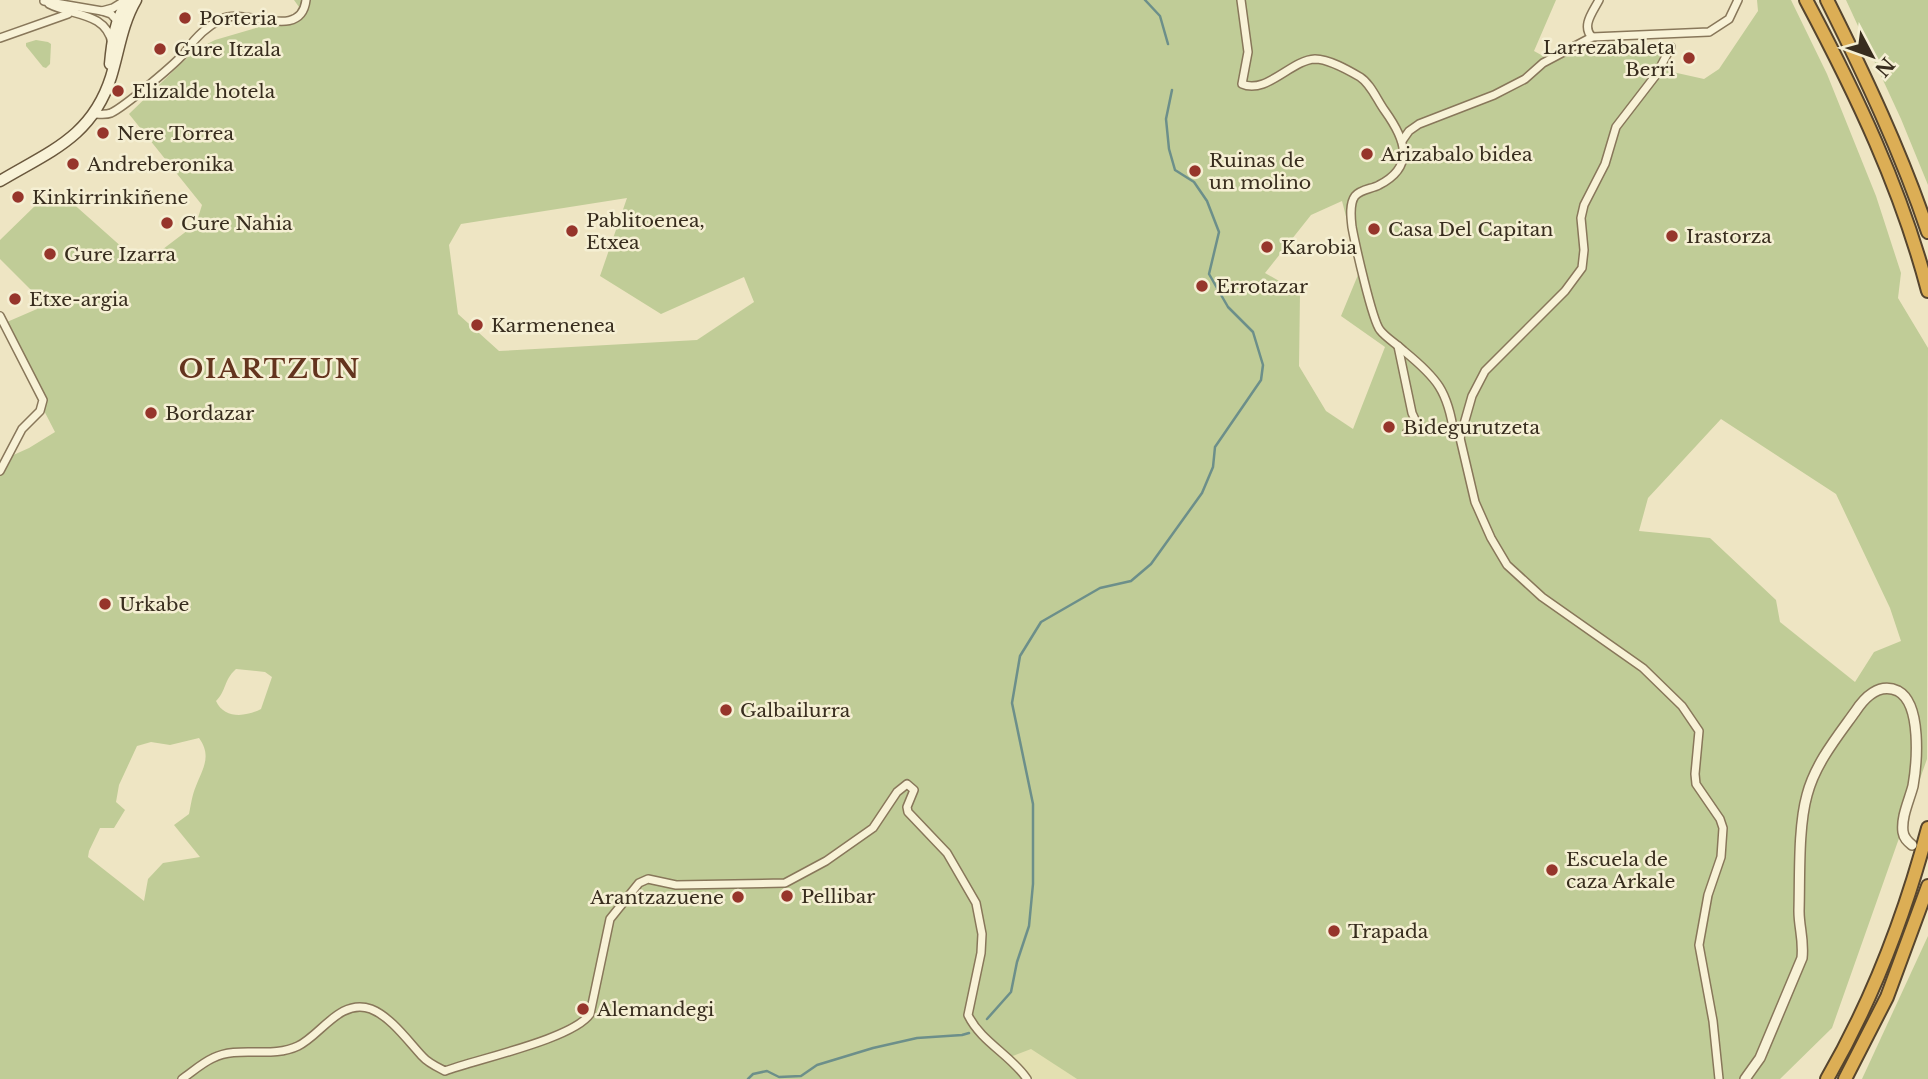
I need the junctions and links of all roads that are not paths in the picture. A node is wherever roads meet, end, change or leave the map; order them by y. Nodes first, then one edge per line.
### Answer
1 (43, 0) edge
2 (127, 0) edge
3 (135, 0) edge
4 (306, 0) edge
5 (1241, 0) edge
6 (1599, 0) edge
7 (1738, 0) edge
8 (1806, 0) edge
9 (1827, 0) edge
10 (57, 3) junction
11 (100, 10) junction
12 (77, 14) junction
13 (99, 21) junction
14 (121, 22) junction
15 (1592, 37) junction
16 (0, 38) edge
17 (115, 46) junction
18 (1671, 47) dead end
19 (95, 114) junction
20 (1402, 141) junction
21 (0, 181) edge
22 (1928, 232) edge
23 (1928, 291) edge
24 (0, 316) edge
25 (1398, 345) junction
26 (1407, 432) dead end
27 (1460, 438) junction
28 (0, 471) edge
29 (1928, 828) edge
30 (1912, 845) dead end
31 (1928, 886) edge
32 (182, 1079) edge
33 (1027, 1079) edge
34 (1719, 1079) edge
35 (1745, 1079) edge
36 (1827, 1079) edge
37 (1845, 1079) edge

1 - 10 street
1 - 12 street
2 - 11 street
2 - 14 main road
3 - 14 main road
4 - 19 street
5 - 20 street
6 - 15 street
7 - 15 street
8 - 23 highway
9 - 22 highway
10 - 11 street
10 - 12 street
11 - 12 street
11 - 14 street
12 - 13 street
12 - 16 street
13 - 14 street
13 - 17 street
14 - 17 main road
15 - 20 street
17 - 19 main road
18 - 27 street
19 - 21 main road
20 - 25 street
24 - 28 street
25 - 26 street
25 - 27 street
27 - 34 street
29 - 36 highway
30 - 35 street
31 - 37 highway
32 - 33 street

